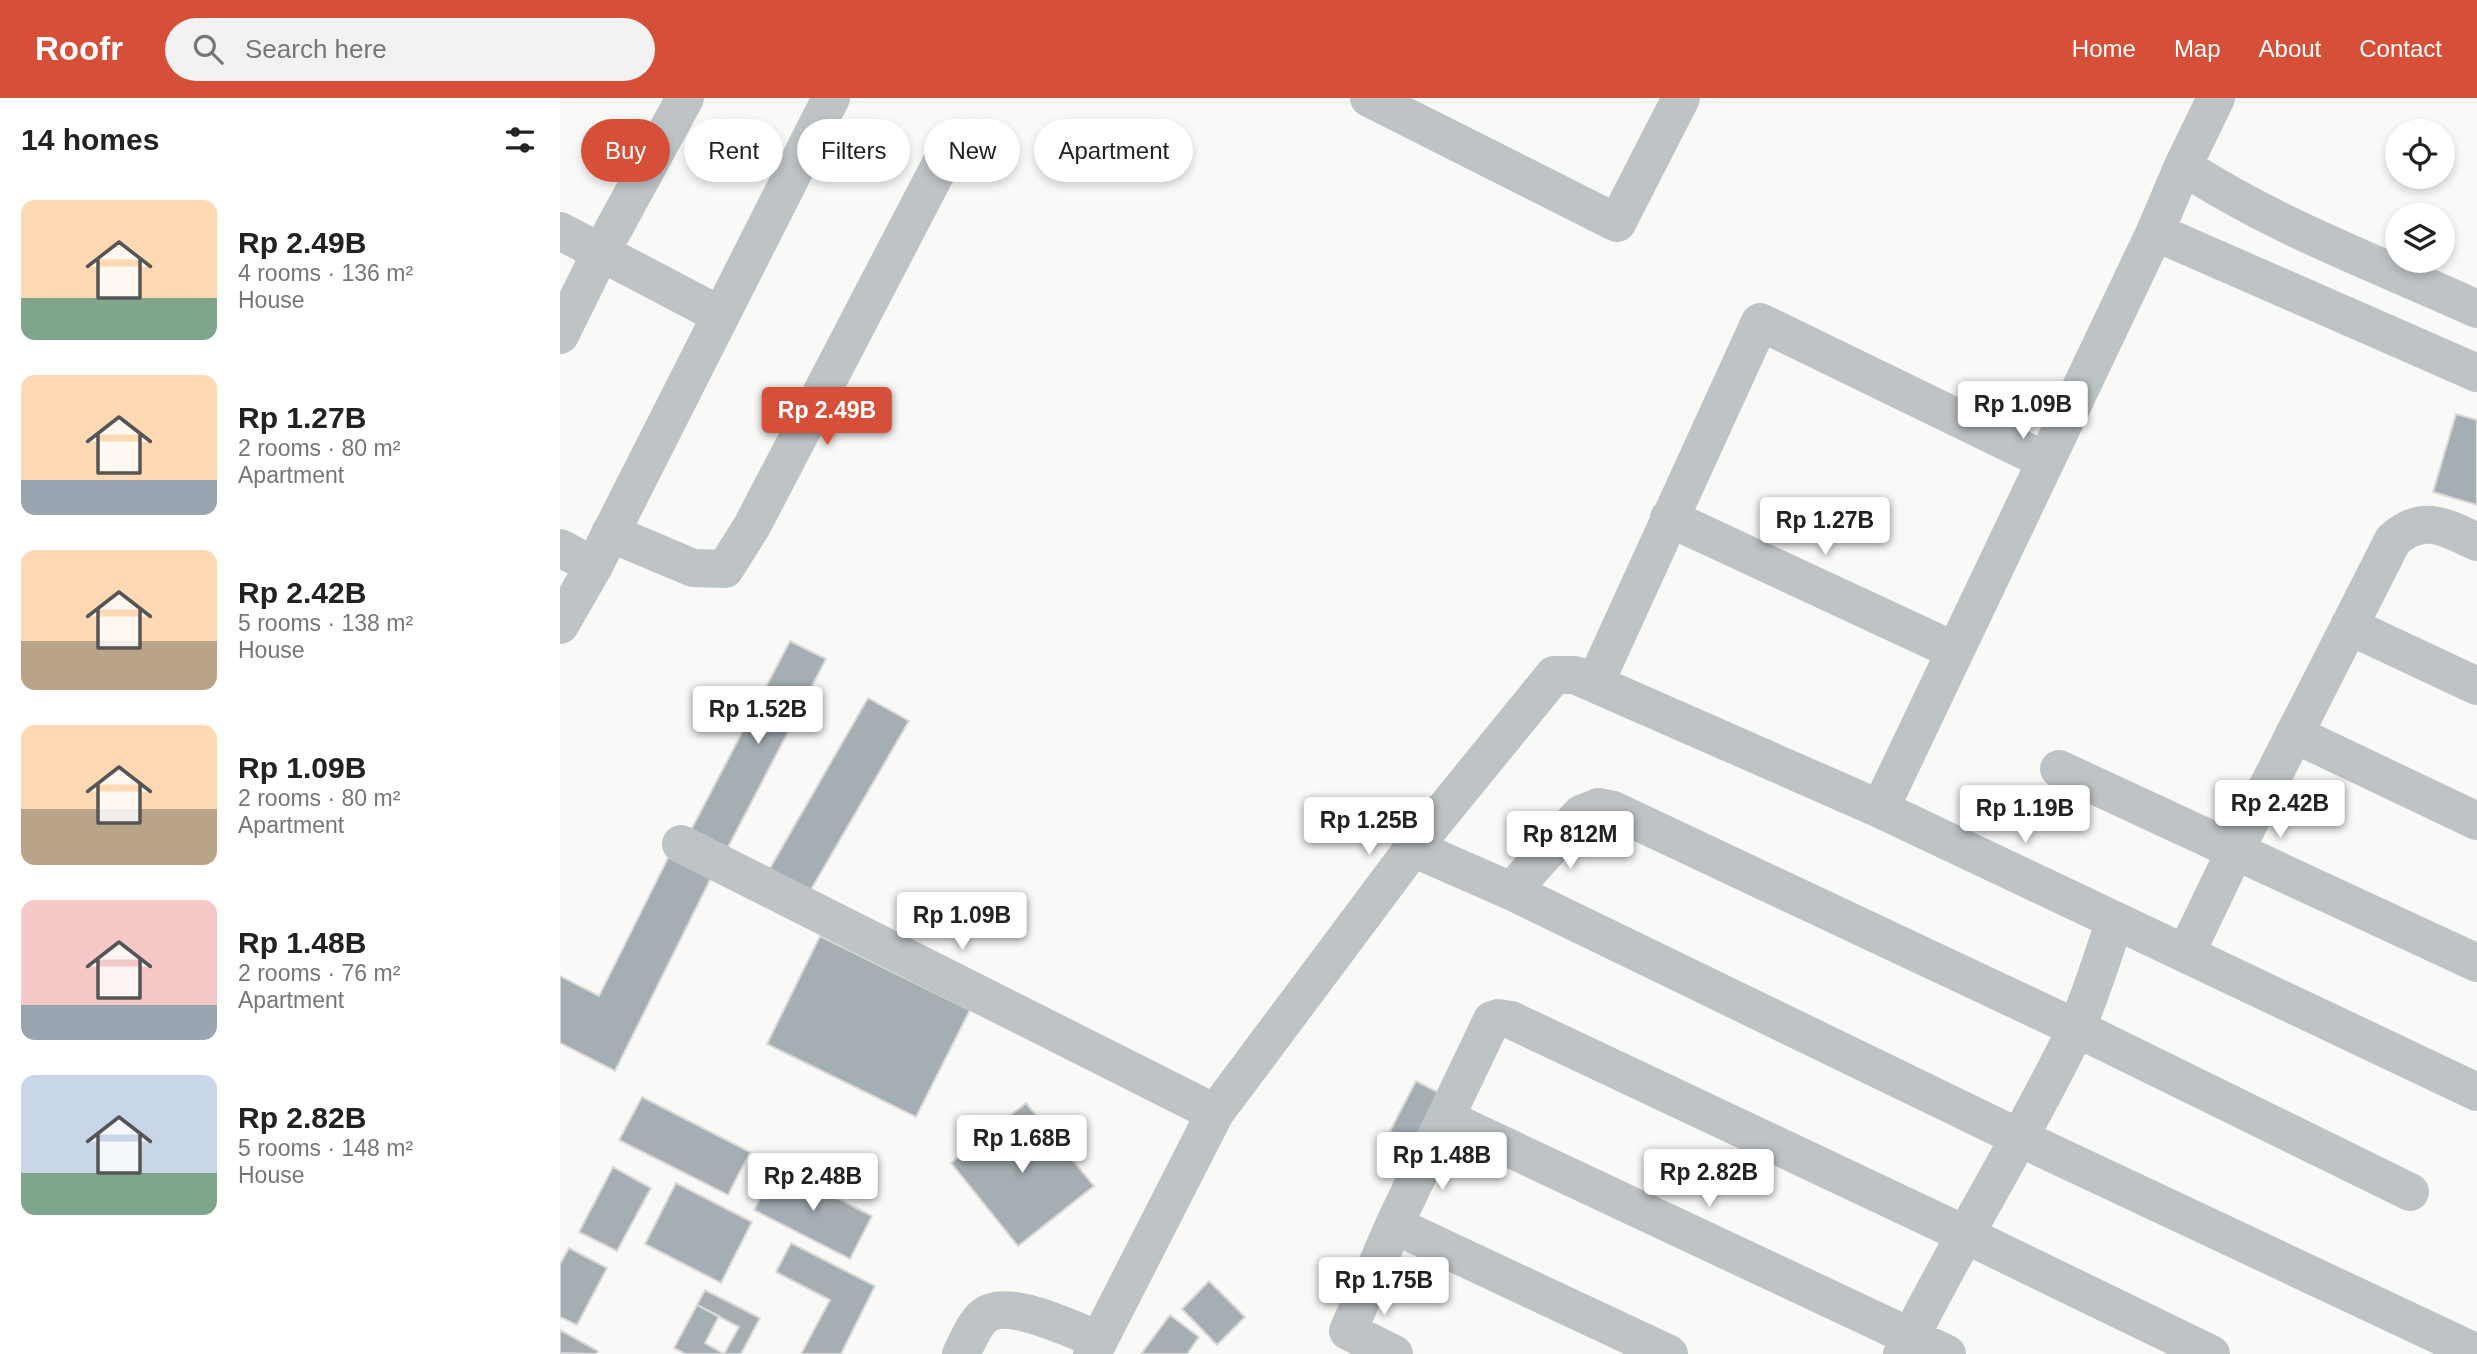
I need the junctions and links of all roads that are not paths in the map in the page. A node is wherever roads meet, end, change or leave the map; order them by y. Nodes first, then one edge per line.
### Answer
1 (685, 98) edge
2 (831, 98) edge
3 (1368, 98) edge
4 (1681, 98) edge
5 (2216, 98) edge
6 (2183, 166) junction
7 (932, 182) edge
8 (560, 231) edge
9 (2155, 232) junction
10 (601, 252) junction
11 (2477, 309) edge
12 (720, 315) junction
13 (560, 335) edge
14 (2477, 373) edge
15 (2046, 461) junction
16 (1669, 518) junction
17 (2477, 542) edge
18 (560, 548) edge
19 (602, 550) junction
20 (560, 625) edge
21 (2349, 626) junction
22 (1955, 651) junction
23 (1595, 683) junction
24 (2477, 686) edge
25 (2294, 734) junction
26 (2059, 769) dead end
27 (1880, 809) junction
28 (2477, 821) edge
29 (681, 844) dead end
30 (1413, 848) junction
31 (2235, 851) junction
32 (1511, 891) junction
33 (2115, 921) junction
34 (2186, 953) junction
35 (2477, 963) edge
36 (2076, 1028) junction
37 (2477, 1092) edge
38 (1215, 1113) junction
39 (1444, 1118) junction
40 (2020, 1138) junction
41 (2410, 1192) dead end
42 (1394, 1224) junction
43 (1964, 1234) junction
44 (1907, 1345) edge
45 (1095, 1347) edge
46 (2477, 1353) edge
47 (961, 1354) edge
48 (1394, 1354) edge
49 (1669, 1354) edge
50 (1947, 1354) edge
51 (2211, 1354) edge

1 - 10 street
2 - 12 street
3 - 4 street
5 - 6 street
6 - 9 street
6 - 11 street
7 - 19 street
8 - 10 street
9 - 14 street
9 - 15 street
10 - 12 street
10 - 13 street
12 - 19 street
15 - 16 street
15 - 22 street
16 - 22 street
16 - 23 street
17 - 21 street
18 - 19 street
19 - 20 street
21 - 24 street
21 - 25 street
22 - 27 street
23 - 27 street
23 - 30 street
25 - 28 street
25 - 31 street
26 - 31 street
27 - 33 street
29 - 38 street
30 - 32 street
30 - 38 street
31 - 34 street
31 - 35 street
32 - 36 street
32 - 40 street
33 - 34 street
33 - 36 street
34 - 37 street
36 - 40 street
36 - 41 street
38 - 45 street
39 - 42 street
39 - 43 street
39 - 44 street
40 - 43 street
40 - 46 street
42 - 48 street
42 - 49 street
43 - 44 street
43 - 51 street
44 - 50 street
45 - 47 street

